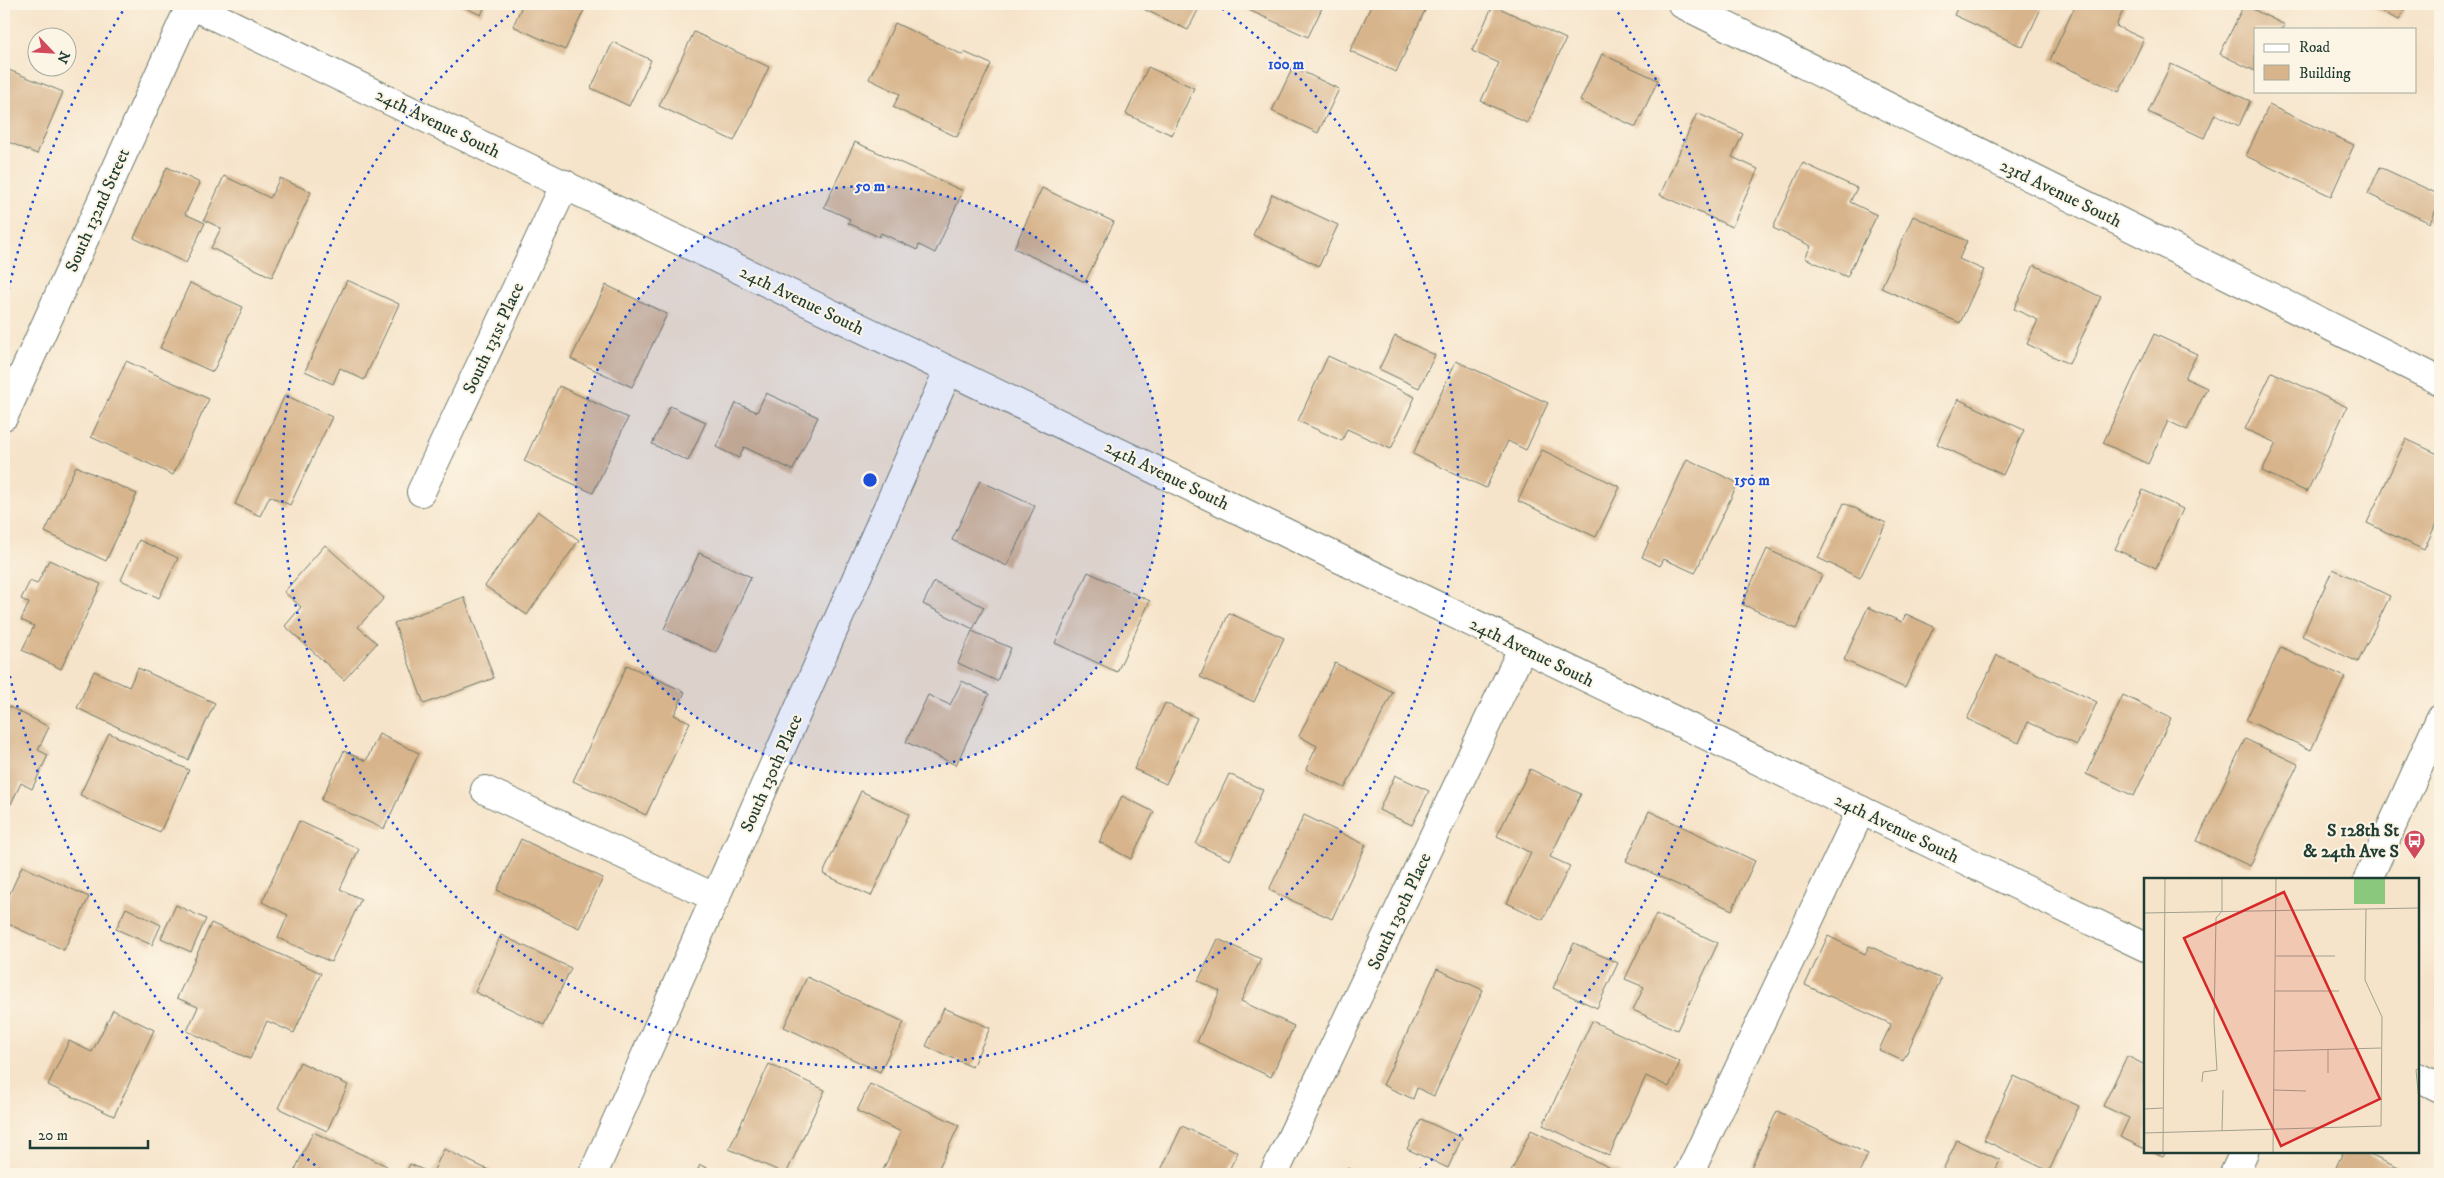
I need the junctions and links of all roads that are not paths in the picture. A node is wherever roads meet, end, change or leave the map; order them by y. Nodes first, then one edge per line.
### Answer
1 (190, 4) edge
2 (1682, 4) edge
3 (566, 184) junction
4 (948, 371) junction
5 (2440, 381) edge
6 (4, 416) edge
7 (421, 492) dead end
8 (1523, 647) junction
9 (2440, 719) edge
10 (485, 790) dead end
11 (1860, 810) junction
12 (2368, 878) edge
13 (716, 898) junction
14 (2144, 947) edge
15 (2419, 1078) edge
16 (2440, 1088) edge
17 (2244, 1153) edge
18 (594, 1174) edge
19 (1274, 1174) edge
20 (1689, 1174) edge
21 (2234, 1174) edge

1 - 3 street, 24th Avenue South
1 - 6 street, South 132nd Street
2 - 5 street, 23rd Avenue South
3 - 4 street, 24th Avenue South
3 - 7 street, South 131st Place
4 - 8 street, 24th Avenue South
4 - 13 street, South 130th Place
8 - 11 street, 24th Avenue South
8 - 19 street, South 130th Place
9 - 12 street
10 - 13 street
11 - 14 street, 24th Avenue South
11 - 20 street
13 - 18 street, South 130th Place
15 - 16 street
17 - 21 street

